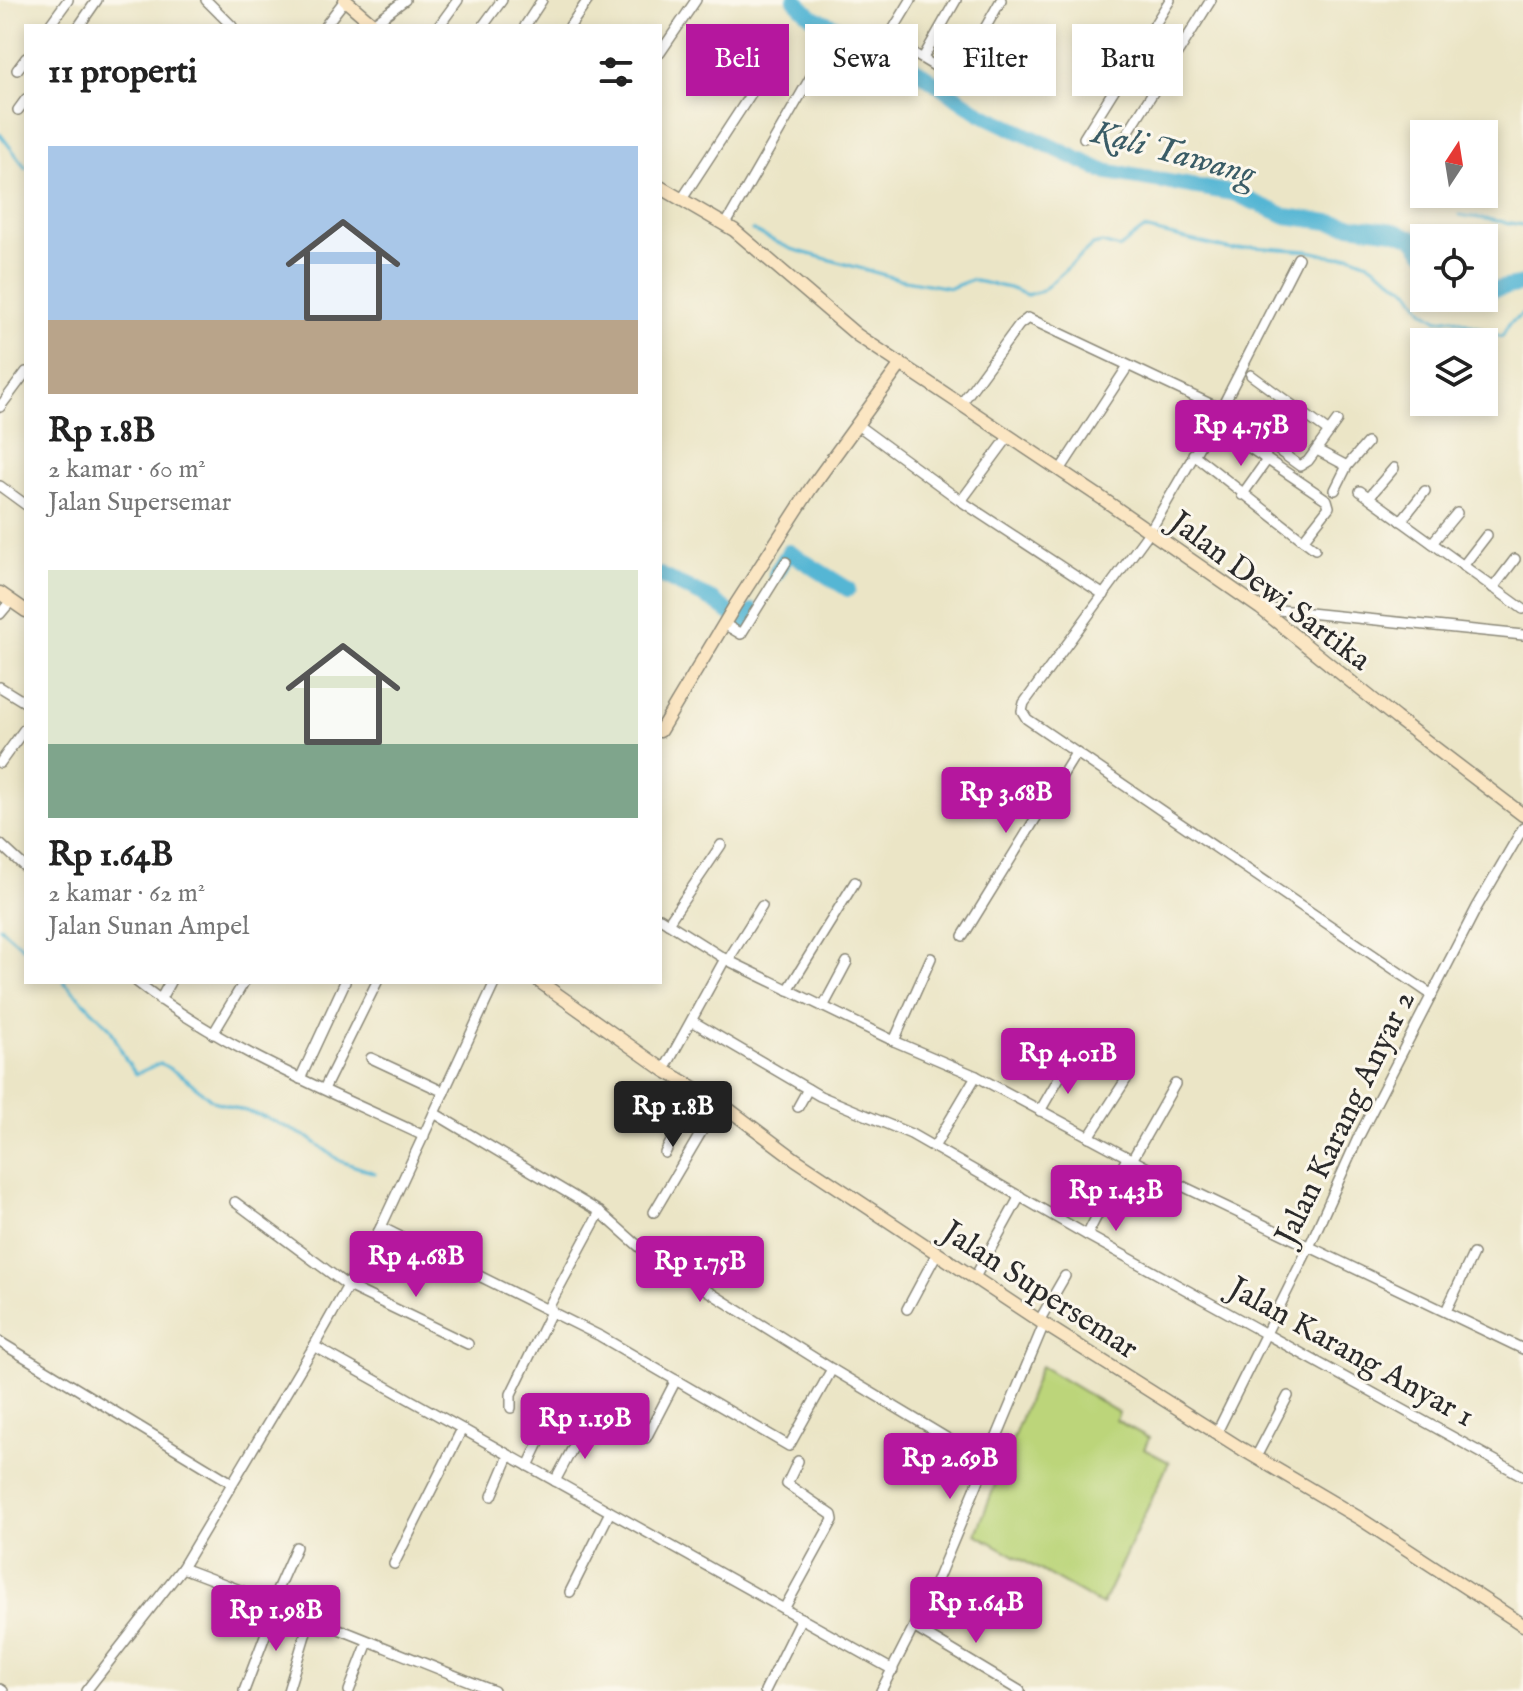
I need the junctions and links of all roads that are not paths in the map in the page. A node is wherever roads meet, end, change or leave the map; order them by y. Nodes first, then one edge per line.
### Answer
1 (68, 0) edge
2 (97, 0) edge
3 (206, 0) edge
4 (345, 0) edge
5 (405, 0) edge
6 (458, 0) edge
7 (502, 0) edge
8 (542, 0) edge
9 (588, 0) edge
10 (696, 0) edge
11 (911, 0) edge
12 (956, 0) edge
13 (1001, 0) edge
14 (1170, 0) edge
15 (1211, 0) edge
16 (50, 24) edge
17 (80, 24) edge
18 (230, 24) edge
19 (327, 24) edge
20 (373, 24) edge
21 (375, 24) edge
22 (440, 24) edge
23 (484, 24) edge
24 (526, 24) edge
25 (571, 24) edge
26 (662, 50) edge
27 (923, 58) junction
28 (24, 61) edge
29 (17, 70) dead end
30 (805, 87) edge
31 (749, 96) edge
32 (24, 102) edge
33 (18, 110) dead end
34 (1125, 137) dead end
35 (1084, 138) dead end
36 (662, 188) edge
37 (682, 199) junction
38 (726, 224) junction
39 (1298, 258) dead end
40 (901, 364) junction
41 (1128, 366) junction
42 (24, 374) edge
43 (1251, 375) dead end
44 (1, 403) edge
45 (961, 404) junction
46 (1221, 409) junction
47 (1299, 410) junction
48 (1337, 421) dead end
49 (1213, 423) junction
50 (856, 424) junction
51 (1329, 432) junction
52 (1009, 436) junction
53 (1367, 443) dead end
54 (1272, 445) junction
55 (1317, 450) junction
56 (1193, 454) junction
57 (1265, 458) junction
58 (1347, 466) junction
59 (1394, 468) dead end
60 (1060, 470) junction
61 (0, 486) edge
62 (1335, 490) dead end
63 (1425, 491) dead end
64 (1242, 495) junction
65 (961, 501) junction
66 (24, 504) edge
67 (1457, 513) dead end
68 (1401, 521) junction
69 (1150, 531) junction
70 (1487, 535) dead end
71 (1303, 540) junction
72 (1432, 543) junction
73 (1315, 549) dead end
74 (1515, 559) dead end
75 (786, 562) dead end
76 (1463, 566) junction
77 (1493, 588) junction
78 (1104, 595) junction
79 (5, 597) edge
80 (1260, 608) junction
81 (1523, 609) edge
82 (24, 610) edge
83 (0, 614) edge
84 (725, 622) junction
85 (1523, 635) edge
86 (0, 687) edge
87 (24, 702) edge
88 (662, 728) edge
89 (24, 730) edge
90 (1076, 753) junction
91 (0, 763) edge
92 (1523, 815) edge
93 (1523, 828) edge
94 (0, 844) edge
95 (721, 845) dead end
96 (24, 866) edge
97 (855, 882) dead end
98 (762, 906) dead end
99 (664, 920) edge
100 (963, 936) dead end
101 (931, 958) dead end
102 (726, 960) junction
103 (847, 962) dead end
104 (140, 984) edge
105 (169, 984) edge
106 (243, 984) edge
107 (344, 984) edge
108 (376, 984) edge
109 (494, 984) edge
110 (543, 984) edge
111 (788, 990) junction
112 (1432, 995) junction
113 (160, 1000) junction
114 (823, 1007) junction
115 (692, 1021) junction
116 (213, 1034) junction
117 (894, 1041) junction
118 (371, 1058) dead end
119 (1067, 1064) dead end
120 (664, 1070) junction
121 (976, 1076) junction
122 (1127, 1078) dead end
123 (300, 1079) junction
124 (1175, 1084) dead end
125 (324, 1089) junction
126 (698, 1089) junction
127 (808, 1089) junction
128 (444, 1092) junction
129 (719, 1102) junction
130 (798, 1107) dead end
131 (1040, 1111) junction
132 (434, 1113) junction
133 (424, 1136) junction
134 (1089, 1137) junction
135 (934, 1147) junction
136 (665, 1153) dead end
137 (1130, 1159) junction
138 (1020, 1196) junction
139 (235, 1202) dead end
140 (600, 1212) junction
141 (654, 1212) dead end
142 (381, 1227) junction
143 (1087, 1235) junction
144 (1309, 1247) junction
145 (937, 1253) junction
146 (1473, 1254) dead end
147 (1065, 1276) dead end
148 (975, 1277) junction
149 (348, 1286) junction
150 (550, 1309) junction
151 (907, 1309) dead end
152 (1446, 1311) junction
153 (1041, 1322) junction
154 (1265, 1333) junction
155 (0, 1342) edge
156 (468, 1344) dead end
157 (314, 1346) junction
158 (1523, 1349) edge
159 (832, 1369) junction
160 (676, 1380) junction
161 (1288, 1396) dead end
162 (559, 1401) dead end
163 (511, 1408) dead end
164 (585, 1425) dead end
165 (462, 1429) junction
166 (1217, 1432) junction
167 (646, 1438) dead end
168 (509, 1456) junction
169 (1256, 1457) junction
170 (798, 1461) dead end
171 (985, 1461) junction
172 (528, 1466) junction
173 (1523, 1476) edge
174 (555, 1481) junction
175 (232, 1483) junction
176 (492, 1496) dead end
177 (610, 1512) junction
178 (296, 1547) dead end
179 (394, 1564) dead end
180 (182, 1568) junction
181 (570, 1592) dead end
182 (274, 1603) junction
183 (784, 1609) junction
184 (801, 1618) junction
185 (310, 1619) junction
186 (1523, 1625) edge
187 (915, 1628) junction
188 (368, 1642) junction
189 (893, 1670) junction
190 (86, 1691) edge
191 (244, 1691) edge
192 (288, 1691) edge
193 (349, 1691) edge
194 (492, 1691) edge
195 (765, 1691) edge
196 (881, 1691) edge
197 (1020, 1691) edge

1 - 16 street
2 - 17 street
3 - 18 street
4 - 19 street
4 - 20 main road
5 - 21 street
6 - 22 street
7 - 23 street
8 - 24 street
9 - 25 street
10 - 26 street
11 - 27 street
12 - 27 street
13 - 27 street
14 - 35 street
15 - 34 street
28 - 29 street
30 - 38 street
31 - 37 street
32 - 33 street
36 - 37 main road, Jalan Dewi Sartika
37 - 38 main road, Jalan Dewi Sartika
38 - 40 main road, Jalan Dewi Sartika
39 - 46 street
40 - 45 main road, Jalan Dewi Sartika
40 - 50 main road
41 - 45 street
41 - 46 street
41 - 60 street
42 - 44 street
43 - 47 street
45 - 52 main road, Jalan Dewi Sartika
46 - 49 street
46 - 54 street
47 - 51 street
47 - 54 street
48 - 51 street
49 - 56 street
49 - 57 street
50 - 65 street
50 - 84 main road
51 - 55 street
52 - 60 main road, Jalan Dewi Sartika
52 - 65 street
53 - 58 street
54 - 55 street
54 - 57 street
55 - 58 street
56 - 64 street
56 - 69 street
57 - 64 street
57 - 71 street
58 - 62 street
59 - 68 street
60 - 69 main road, Jalan Dewi Sartika
61 - 66 street
63 - 68 street
64 - 71 street
65 - 78 street
67 - 72 street
68 - 72 street
69 - 78 street
69 - 80 main road, Jalan Dewi Sartika
70 - 76 street
71 - 73 street
72 - 76 street
74 - 77 street
75 - 84 street
76 - 77 street
77 - 81 street
78 - 90 street
79 - 82 main road
79 - 83 street
80 - 85 street
80 - 92 main road, Jalan Dewi Sartika
84 - 88 main road
86 - 87 street
89 - 91 street
90 - 100 street
90 - 112 street
93 - 112 street, Jalan Karang Anyar 2
94 - 96 street
95 - 99 street
97 - 111 street
98 - 102 street
99 - 102 street
101 - 117 street
102 - 111 street
102 - 115 street
103 - 114 street
104 - 113 street
105 - 113 street
106 - 116 street
107 - 123 street
108 - 125 street
109 - 128 street
110 - 120 main road, Jalan Supersemar
111 - 114 street
112 - 144 street, Jalan Karang Anyar 2
113 - 116 street
114 - 117 street
115 - 120 street
115 - 127 street, Jalan Karang Anyar 1
116 - 123 street
117 - 121 street
118 - 128 street
119 - 131 street
120 - 126 main road, Jalan Supersemar
121 - 131 street
121 - 135 street
122 - 134 street
123 - 125 street
124 - 137 street
125 - 133 street
126 - 129 main road, Jalan Supersemar
126 - 136 street
127 - 130 street
127 - 135 street, Jalan Karang Anyar 1
128 - 132 street
129 - 141 street
129 - 145 main road, Jalan Supersemar
131 - 134 street
132 - 133 street
132 - 140 street
133 - 142 street
134 - 137 street
135 - 138 street, Jalan Karang Anyar 1
137 - 143 street
137 - 144 street
138 - 143 street, Jalan Karang Anyar 1
138 - 148 street
139 - 149 street
140 - 150 street
140 - 159 street
142 - 149 street
142 - 150 street
143 - 154 street, Jalan Karang Anyar 1
144 - 152 street
144 - 154 street, Jalan Karang Anyar 2
145 - 148 main road, Jalan Supersemar
145 - 151 street
146 - 152 street
147 - 153 street
148 - 153 main road, Jalan Supersemar
149 - 156 street
149 - 157 street
150 - 160 street
150 - 163 street
152 - 158 street
153 - 166 main road, Jalan Supersemar
153 - 171 street
154 - 166 street, Jalan Karang Anyar 2
154 - 173 street, Jalan Karang Anyar 1
155 - 175 street
157 - 165 street
157 - 175 street
159 - 160 street
159 - 171 street
160 - 167 street
161 - 169 street
162 - 172 street
164 - 174 street
165 - 168 street
165 - 179 street
166 - 169 main road, Jalan Supersemar
168 - 172 street
168 - 176 street
169 - 186 main road, Jalan Supersemar
170 - 183 street
171 - 187 street
172 - 174 street
174 - 177 street
175 - 180 street
177 - 181 street
177 - 183 street
178 - 182 street
180 - 182 street
180 - 190 street
182 - 185 street
182 - 191 street
183 - 184 street
184 - 189 street
184 - 195 street
185 - 188 street
185 - 192 street
187 - 189 street
187 - 197 street
188 - 193 street
188 - 194 street
189 - 196 street

